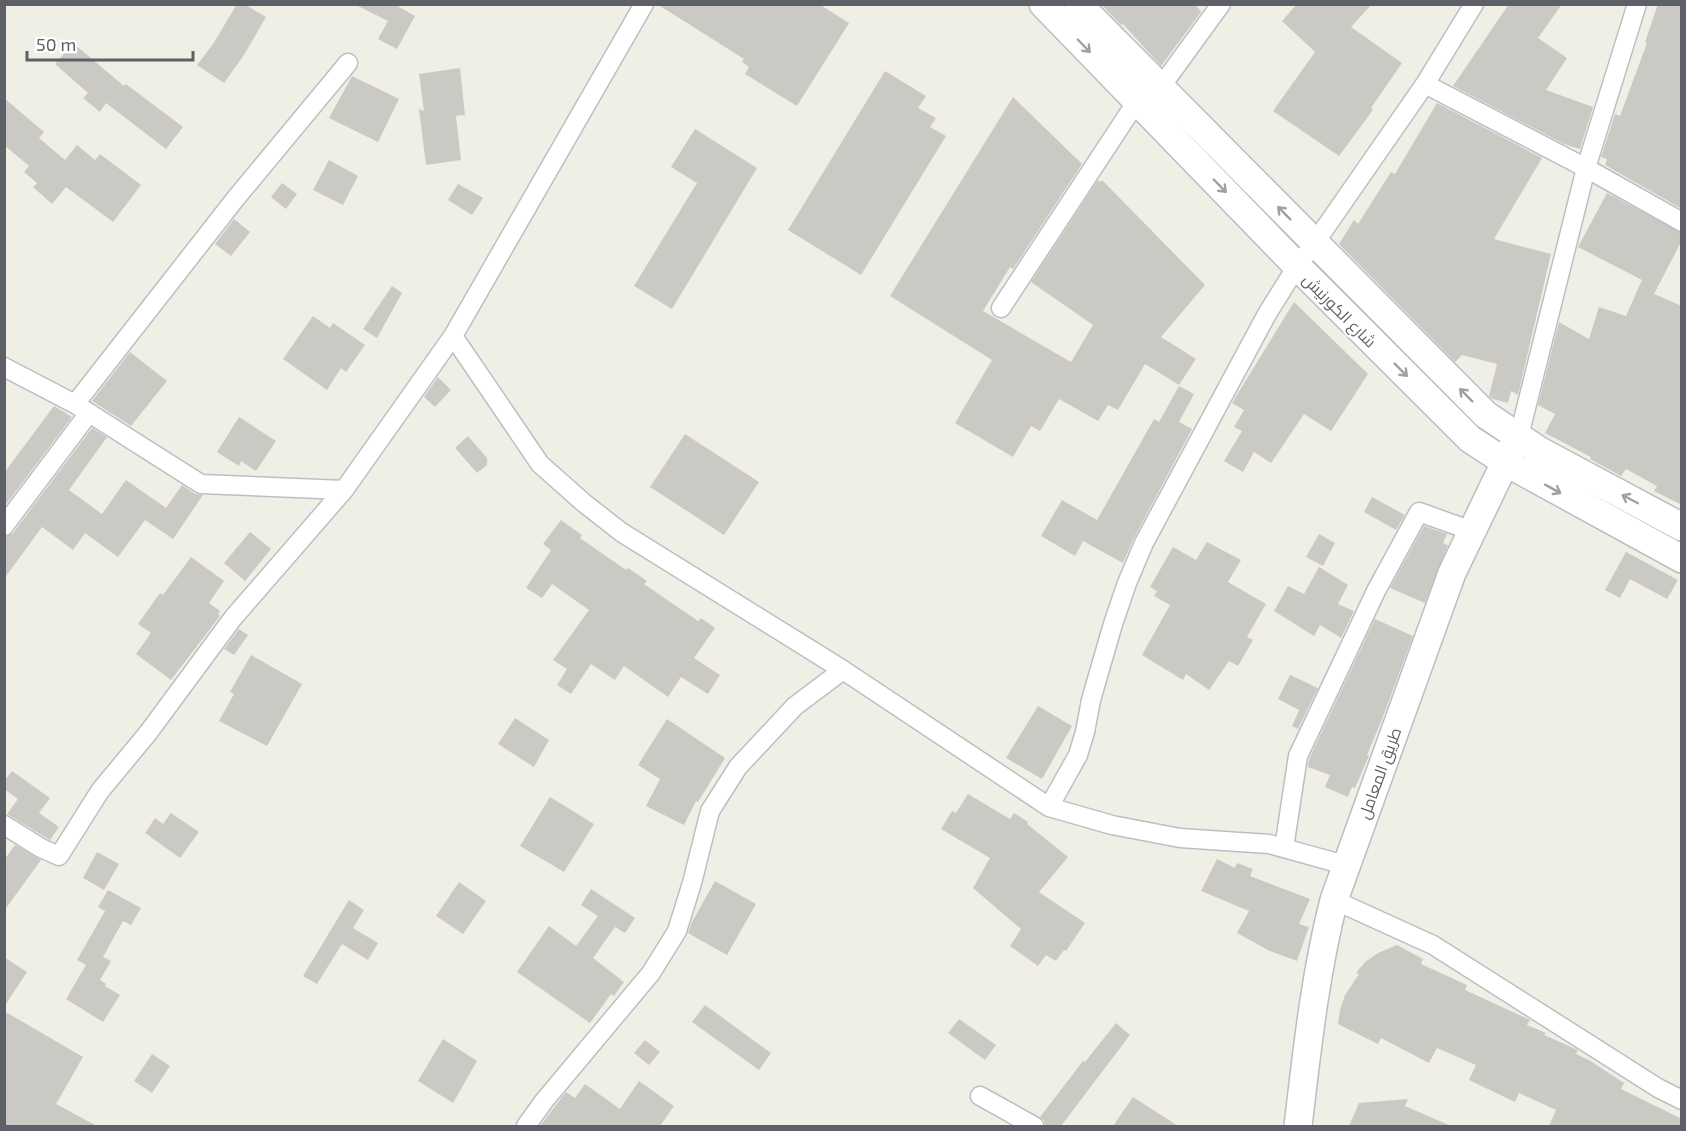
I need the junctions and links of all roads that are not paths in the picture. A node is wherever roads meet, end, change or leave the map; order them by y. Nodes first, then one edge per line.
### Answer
1 (644, 4) edge
2 (1043, 4) edge
3 (1078, 4) edge
4 (1221, 4) edge
5 (1474, 4) edge
6 (1637, 4) edge
7 (348, 63) dead end
8 (1425, 84) junction
9 (1149, 95) junction
10 (1586, 168) junction
11 (1682, 222) edge
12 (1314, 244) junction
13 (1297, 266) junction
14 (1001, 308) dead end
15 (453, 336) junction
16 (4, 366) edge
17 (82, 409) junction
18 (1518, 436) junction
19 (1505, 462) junction
20 (344, 490) junction
21 (4, 526) edge
22 (1682, 527) edge
23 (1472, 531) junction
24 (1682, 559) edge
25 (843, 670) junction
26 (1049, 807) junction
27 (4, 825) edge
28 (1284, 848) junction
29 (1345, 865) junction
30 (1334, 900) junction
31 (1658, 1088) junction
32 (1682, 1089) edge
33 (980, 1096) dead end
34 (1682, 1100) edge
35 (526, 1126) edge
36 (1034, 1126) edge
37 (1298, 1126) edge

1 - 15 street
2 -> 9 main road, شارع الكورنيش
3 - 9 main road, شارع الكورنيش
4 - 9 street
5 - 8 street
6 - 10 street
7 - 17 street
8 - 10 street
8 - 12 street
12 -> 9 main road, شارع الكورنيش
9 -> 13 main road, شارع الكورنيش
9 - 14 street
10 - 11 street
10 - 18 street
12 - 13 street
18 -> 12 main road, شارع الكورنيش
13 -> 19 main road, شارع الكورنيش
13 - 26 street
15 - 20 street
15 - 25 street
16 - 17 street
17 - 20 street
17 - 21 street
18 - 19 main road, طريق المعامل
22 -> 18 main road, شارع الكورنيش
19 - 23 main road, طريق المعامل
19 -> 24 main road, شارع الكورنيش
20 - 27 street
23 - 28 street
23 - 29 main road, طريق المعامل
25 - 26 street
25 - 35 street
26 - 28 street
28 - 29 street
29 - 30 main road, طريق المعامل
30 - 31 street
30 - 37 main road, طريق المعامل
31 - 32 street
31 - 34 street
33 - 36 street

